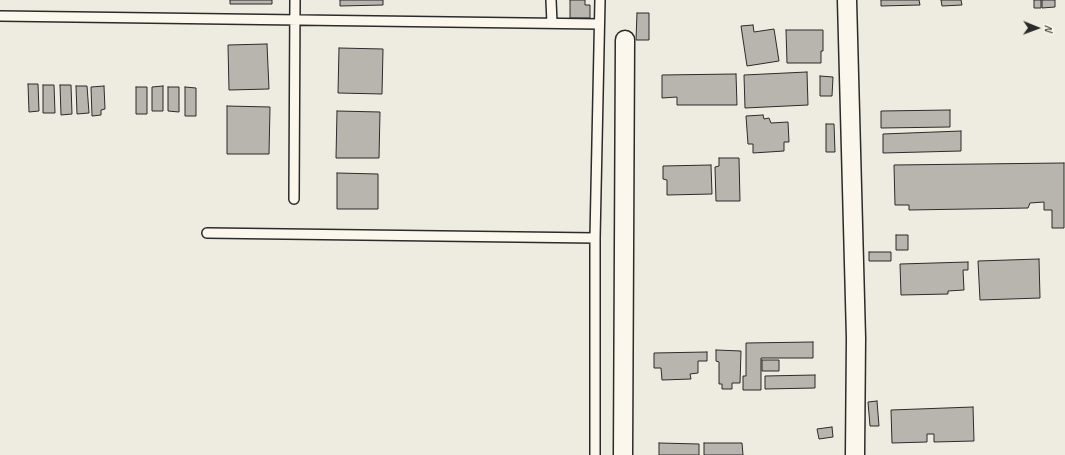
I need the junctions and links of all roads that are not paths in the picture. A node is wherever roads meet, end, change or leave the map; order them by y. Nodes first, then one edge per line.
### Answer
1 (295, 0) edge
2 (551, 0) edge
3 (600, 0) edge
4 (847, 0) edge
5 (0, 16) edge
6 (295, 20) junction
7 (552, 23) junction
8 (599, 24) junction
9 (626, 40) dead end
10 (294, 199) dead end
11 (207, 233) dead end
12 (595, 238) junction
13 (595, 455) edge
14 (623, 455) edge
15 (855, 455) edge

1 - 6 lane
2 - 7 lane
3 - 8 lane
4 - 15 street
5 - 6 lane
6 - 7 lane
6 - 10 lane
7 - 8 lane
8 - 12 lane
9 - 14 street
11 - 12 lane
12 - 13 lane

